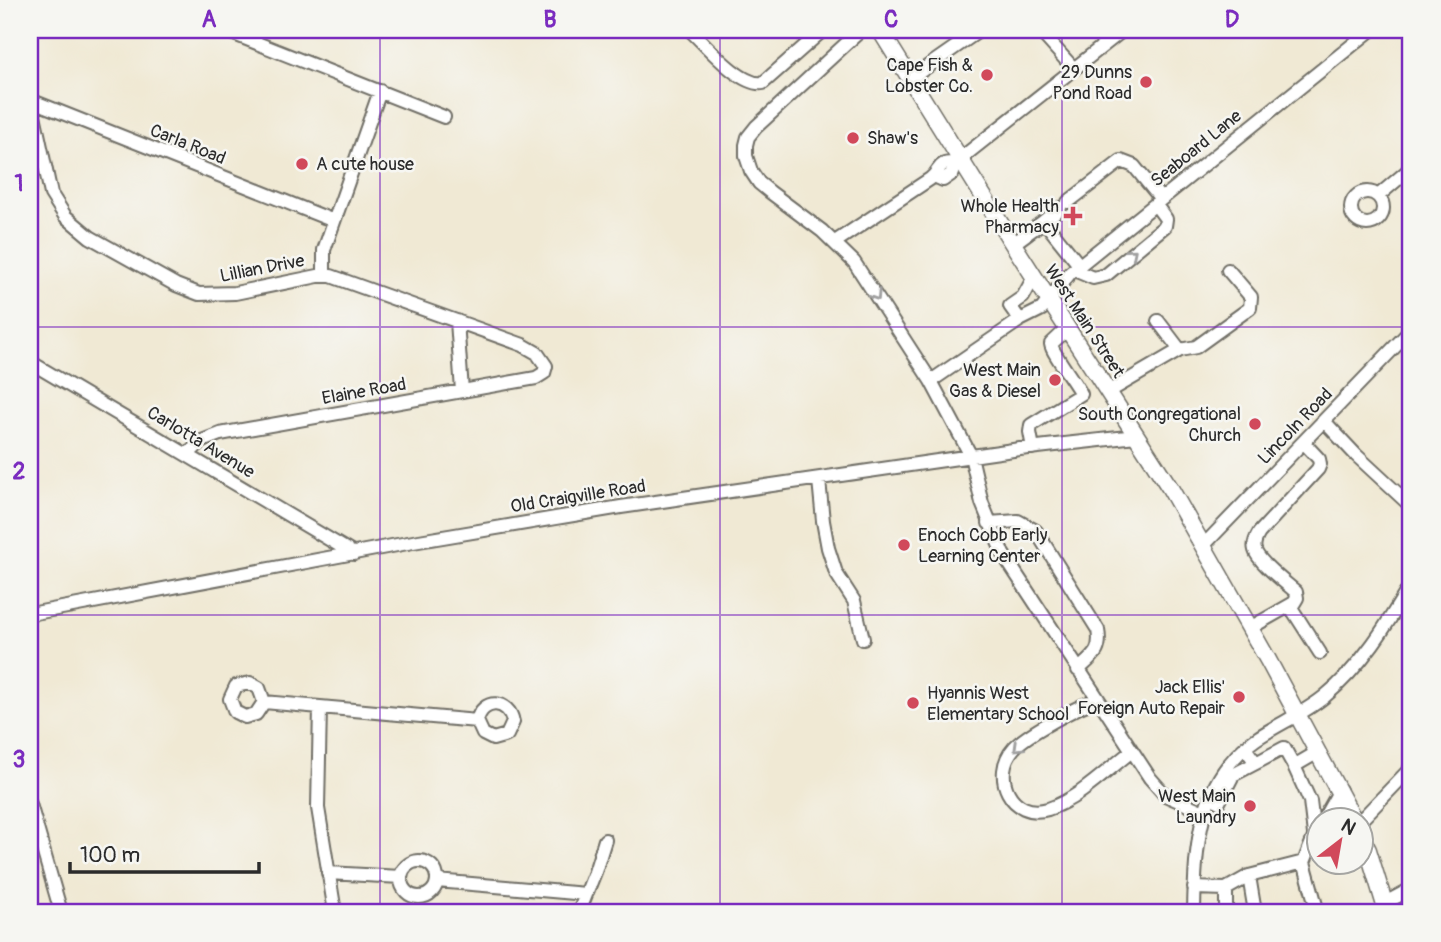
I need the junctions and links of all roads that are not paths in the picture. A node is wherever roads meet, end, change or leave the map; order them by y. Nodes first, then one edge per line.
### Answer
1 (224, 30) edge
2 (690, 30) edge
3 (822, 30) edge
4 (861, 30) edge
5 (880, 30) edge
6 (980, 30) edge
7 (1039, 30) edge
8 (1123, 30) edge
9 (1371, 30) edge
10 (1073, 69) junction
11 (911, 78) junction
12 (380, 92) junction
13 (30, 100) edge
14 (444, 117) dead end
15 (958, 161) junction
16 (1411, 168) edge
17 (1378, 196) dead end
18 (1158, 201) junction
19 (334, 221) junction
20 (1044, 221) junction
21 (835, 242) junction
22 (1013, 244) junction
23 (1077, 268) junction
24 (1228, 270) dead end
25 (324, 275) junction
26 (1034, 277) junction
27 (1049, 300) junction
28 (1020, 320) junction
29 (457, 321) junction
30 (1158, 321) dead end
31 (1067, 329) junction
32 (1411, 330) edge
33 (1180, 350) junction
34 (30, 362) edge
35 (545, 366) joint
36 (931, 381) junction
37 (1105, 387) junction
38 (462, 391) junction
39 (1081, 394) junction
40 (1324, 421) junction
41 (1136, 436) junction
42 (1304, 443) junction
43 (1033, 448) junction
44 (188, 454) junction
45 (971, 456) junction
46 (819, 480) junction
47 (1411, 506) edge
48 (989, 523) junction
49 (1203, 546) junction
50 (354, 554) junction
51 (1411, 583) edge
52 (1290, 606) junction
53 (30, 614) edge
54 (1250, 628) junction
55 (863, 639) dead end
56 (1320, 653) dead end
57 (1078, 670) junction
58 (1097, 699) junction
59 (264, 702) dead end
60 (320, 706) junction
61 (1297, 716) junction
62 (477, 721) dead end
63 (1245, 748) junction
64 (1132, 751) junction
65 (1318, 752) junction
66 (1256, 763) junction
67 (1294, 766) junction
68 (1411, 768) edge
69 (1340, 790) junction
70 (1219, 802) dead end
71 (30, 804) edge
72 (1311, 806) edge
73 (1331, 806) edge
74 (1347, 806) edge
75 (1374, 806) edge
76 (1204, 812) junction
77 (605, 839) dead end
78 (1304, 862) edge
79 (1374, 869) edge
80 (328, 873) junction
81 (1250, 876) junction
82 (1308, 876) edge
83 (401, 877) junction
84 (437, 881) junction
85 (1194, 888) junction
86 (1226, 889) junction
87 (1411, 889) edge
88 (586, 894) junction
89 (1386, 908) edge
90 (61, 912) edge
91 (335, 912) edge
92 (579, 912) edge
93 (1194, 912) edge
94 (1226, 912) edge
95 (1255, 912) edge
96 (1321, 912) edge

1 - 12 street
2 - 3 street
4 - 21 street
5 - 11 main road, West Main Street
6 - 11 street
7 - 10 street
8 - 10 street
9 - 18 street, Seaboard Lane
10 - 15 street
11 - 15 main road, West Main Street
12 - 14 street
12 - 19 street
13 - 19 street, Carla Road
13 - 25 street, Lillian Drive
15 - 21 street
15 - 22 main road, West Main Street
16 - 17 street
18 - 20 street
18 - 23 street, Seaboard Lane
23 -> 18 street
19 - 25 street
20 - 22 street
20 - 23 street
21 -> 36 street
22 - 26 main road, West Main Street
23 - 27 street, Seaboard Lane
24 - 33 street
25 - 29 street, Lillian Drive
26 - 27 main road, West Main Street
26 - 28 street
27 - 28 street, Seaboard Lane
27 - 31 main road, West Main Street
28 - 36 street, Seaboard Lane
29 - 35 street, Lillian Drive
29 - 38 street
30 - 33 street
31 - 37 main road, West Main Street
31 - 39 street
32 - 40 street, Lincoln Road
33 - 37 street
34 - 44 street, Carlotta Avenue
35 - 38 street, Elaine Road
36 - 45 street
37 - 39 street
37 - 41 main road, West Main Street
38 - 44 street, Elaine Road
39 - 43 street
40 - 42 street, Lincoln Road
40 - 47 street
41 - 43 street, Old Craigville Road
41 - 49 main road, West Main Street
42 - 49 street, Lincoln Road
42 - 52 street
43 - 45 street, Old Craigville Road
44 - 50 street, Carlotta Avenue
45 - 46 street, Old Craigville Road
45 - 48 street
46 - 50 street, Old Craigville Road
46 - 55 street
48 - 57 street
48 - 57 street
49 - 54 main road, West Main Street
50 - 53 street, Old Craigville Road
51 - 61 street
52 - 54 street
52 - 56 street
54 - 61 main road, West Main Street
57 - 58 street
58 - 64 street
58 -> 64 street
59 - 60 street
60 - 62 street
60 - 80 street
61 - 63 street
61 - 65 main road, West Main Street
63 - 66 street
63 - 76 street
64 - 76 street
65 - 67 street
65 - 69 main road, West Main Street
66 - 67 street
66 - 70 street
67 - 72 street
68 - 75 street
69 - 73 street
69 - 74 main road, West Main Street
71 - 90 street
76 - 85 street
77 - 88 street
78 - 81 street
79 - 89 main road
80 - 83 street
80 - 91 street
81 - 86 street
81 - 95 street
82 - 96 street
83 - 84 street
83 - 84 street
84 - 88 street
85 - 86 street
85 - 93 street
86 - 94 street
87 - 89 street
88 - 92 street

